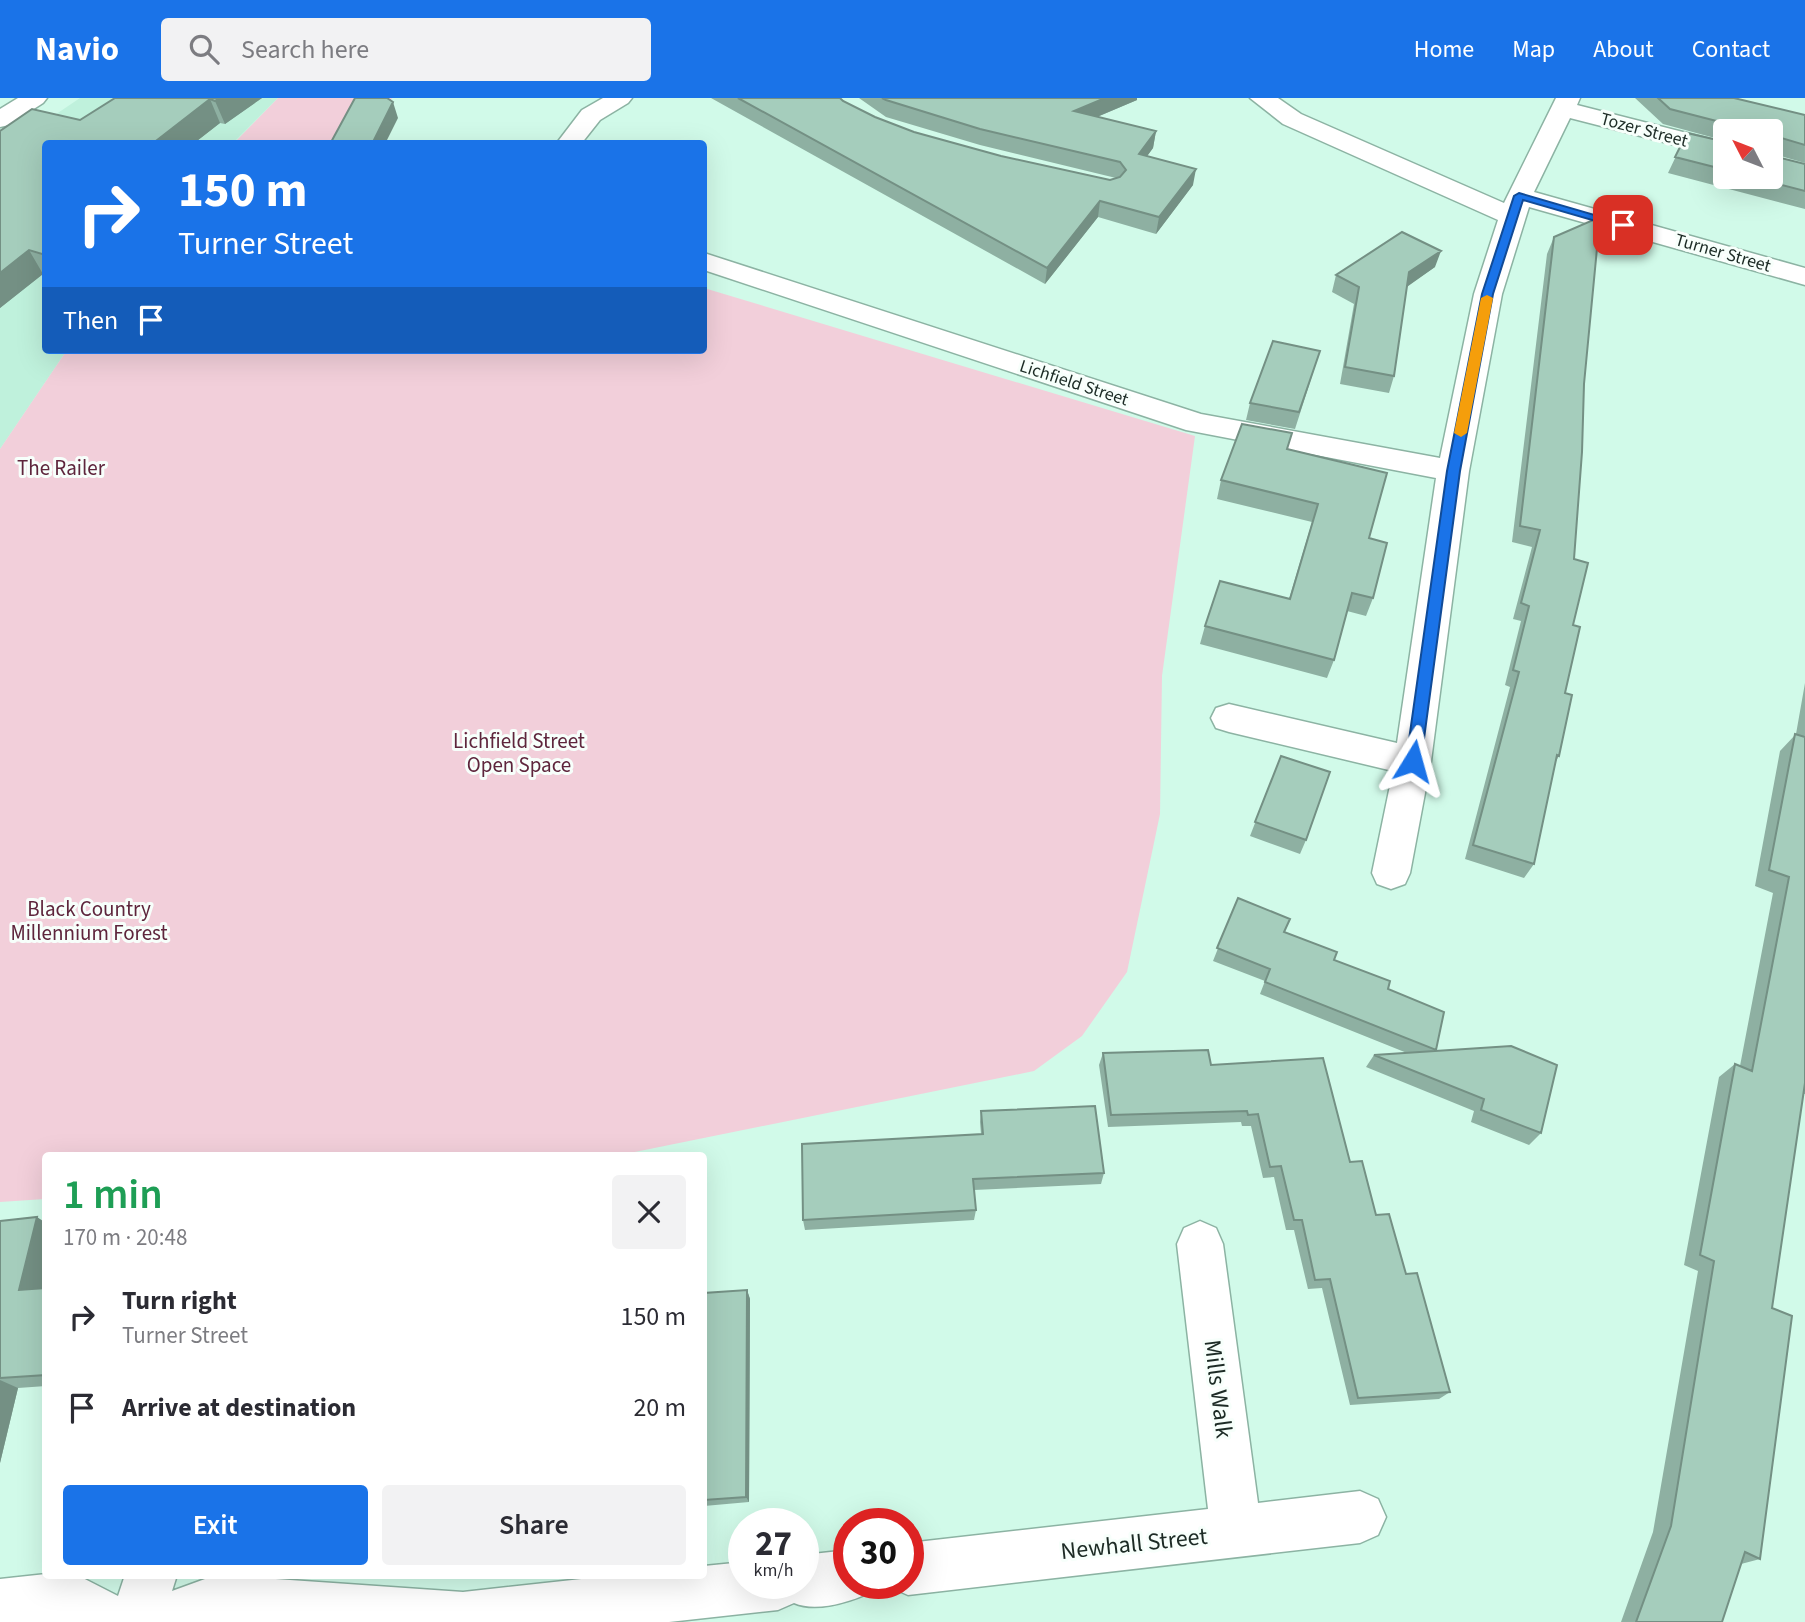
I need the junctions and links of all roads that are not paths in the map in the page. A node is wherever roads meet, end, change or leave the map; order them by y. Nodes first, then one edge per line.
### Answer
1 (35, 98) edge
2 (620, 98) edge
3 (1262, 98) edge
4 (1565, 103) edge
5 (0, 120) edge
6 (571, 140) edge
7 (1713, 147) edge
8 (1516, 206) junction
9 (707, 262) edge
10 (1805, 276) edge
11 (1453, 471) junction
12 (1229, 718) dead end
13 (1413, 761) junction
14 (1391, 873) dead end
15 (1200, 1244) dead end
16 (1360, 1517) dead end
17 (1236, 1533) junction
18 (924, 1567) edge
19 (149, 1579) edge
20 (728, 1589) edge
21 (0, 1605) edge
22 (114, 1622) edge
23 (136, 1622) edge
24 (159, 1622) edge

1 - 5 street
2 - 6 street
3 - 8 street, Turner Street
4 - 7 street, Tozer Street
4 - 8 street
8 - 10 street, Turner Street
8 - 11 street
9 - 11 street, Lichfield Street
11 - 13 street
12 - 13 street
13 - 14 street
15 - 17 street, Mills Walk
16 - 17 street, Newhall Street
17 - 18 street, Newhall Street
19 - 23 street
20 - 24 street
21 - 22 street

